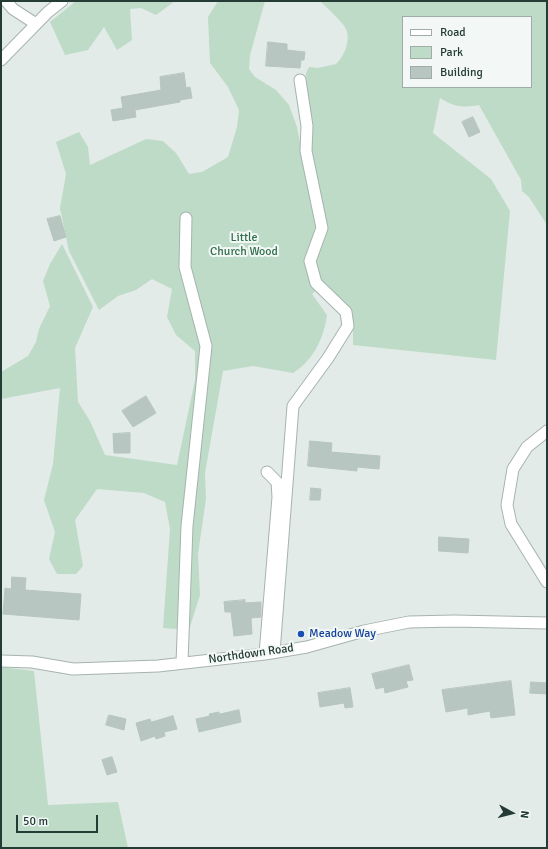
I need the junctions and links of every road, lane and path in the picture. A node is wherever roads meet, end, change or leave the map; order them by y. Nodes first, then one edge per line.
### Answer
1 (6, 1) edge
2 (62, 1) edge
3 (36, 24) junction
4 (1, 60) edge
5 (300, 80) dead end
6 (186, 218) dead end
7 (547, 431) edge
8 (267, 472) dead end
9 (547, 582) edge
10 (547, 623) edge
11 (270, 653) junction
12 (1, 661) edge
13 (182, 663) junction

1 - 3 street
2 - 3 street
3 - 4 street
5 - 11 street
6 - 13 street
7 - 9 street
8 - 11 street
10 - 11 street, Northdown Road
11 - 13 street, Northdown Road
12 - 13 street, Northdown Road

